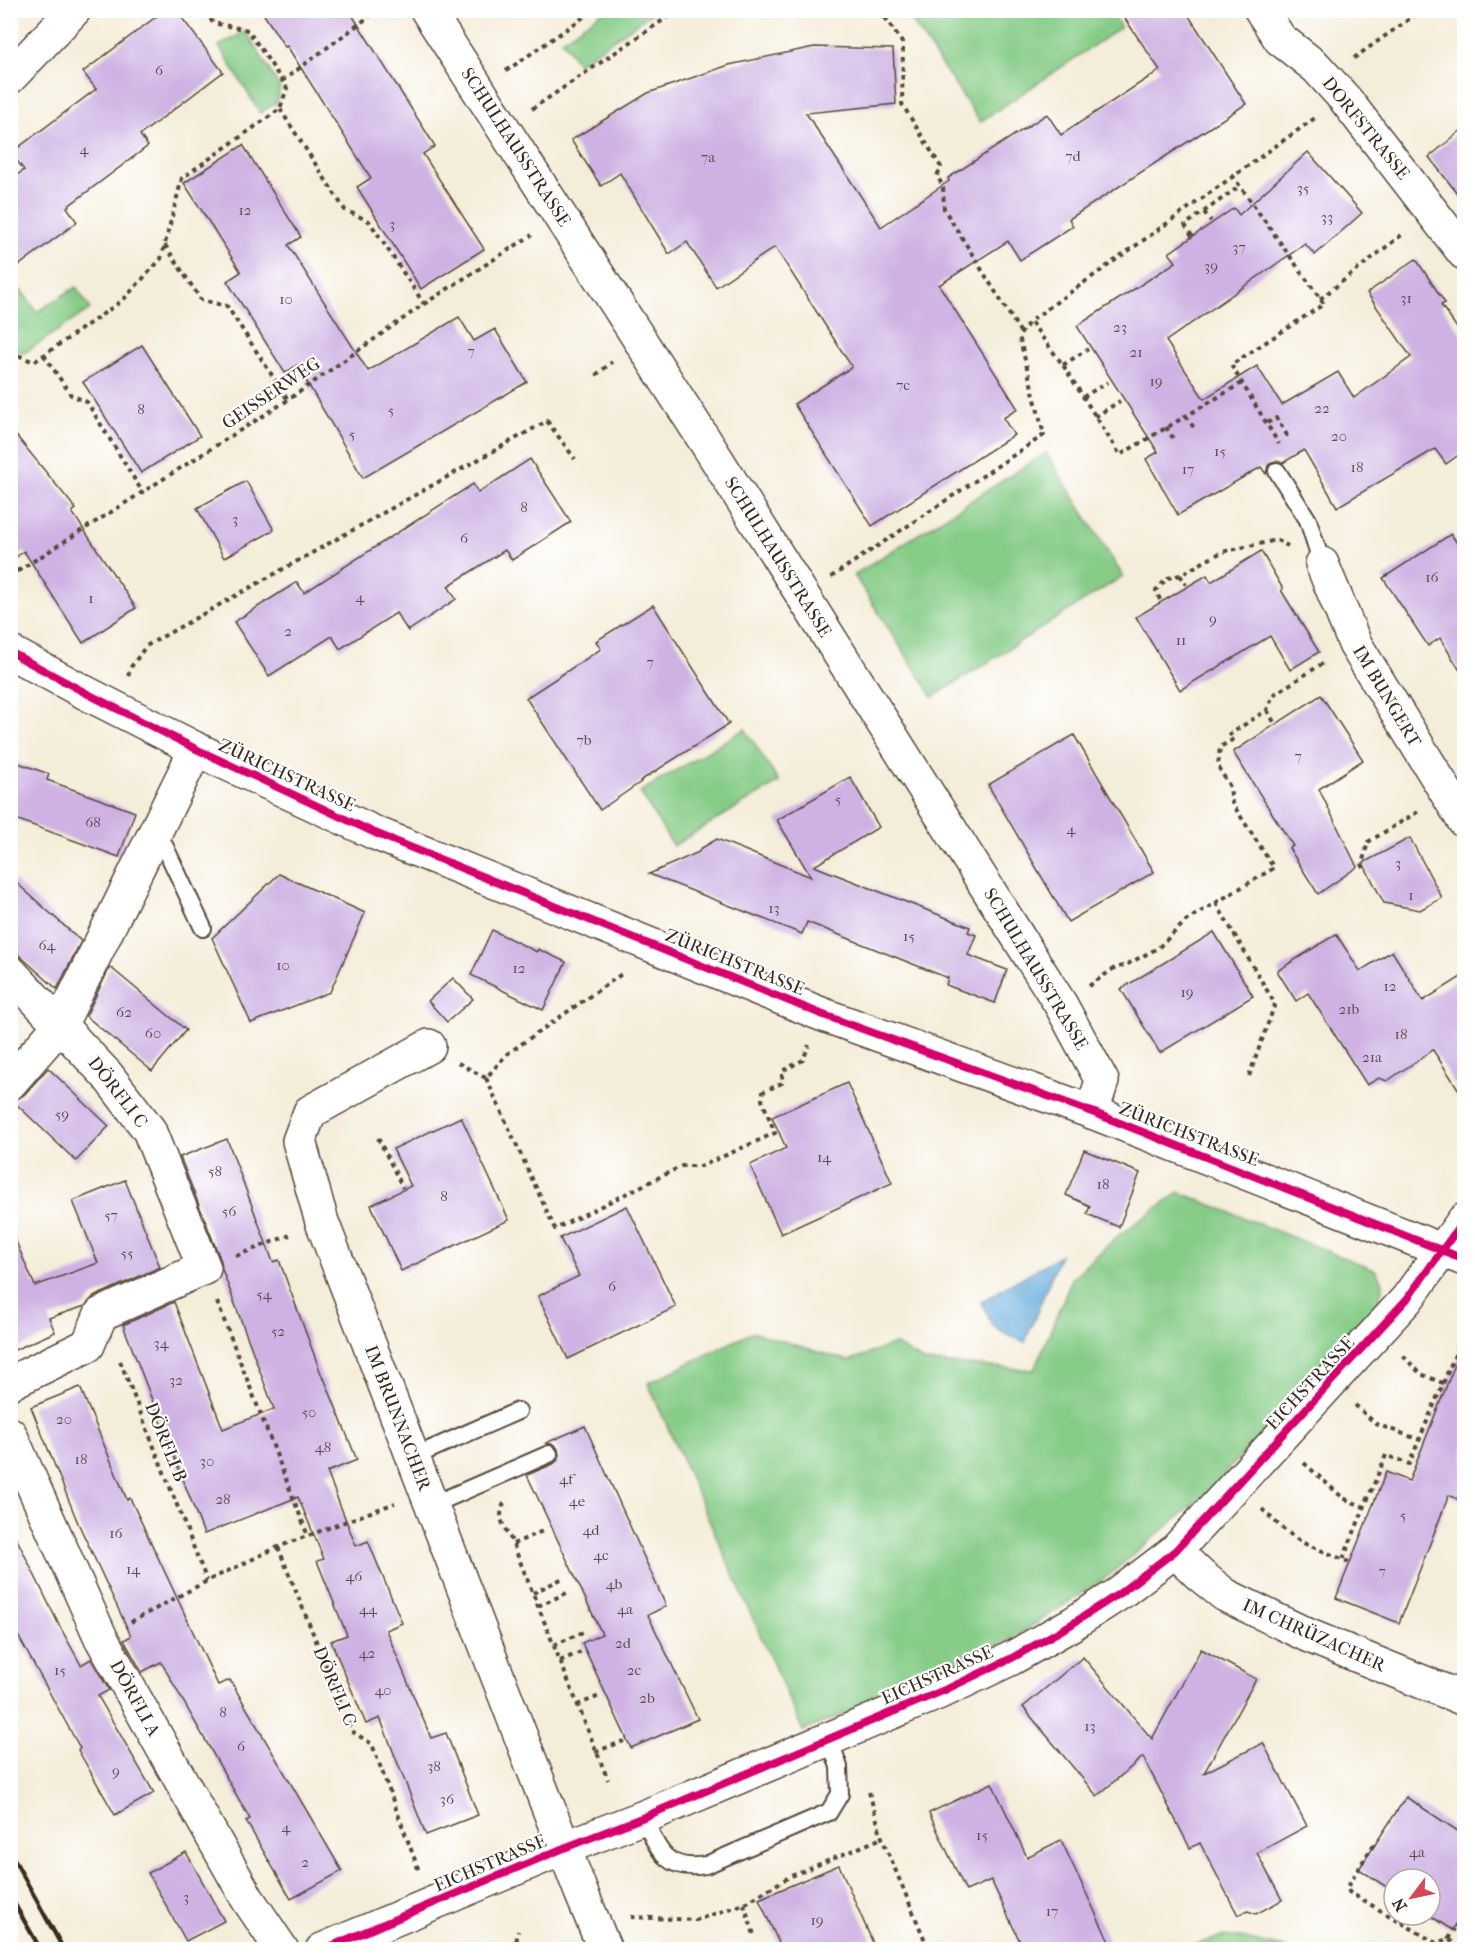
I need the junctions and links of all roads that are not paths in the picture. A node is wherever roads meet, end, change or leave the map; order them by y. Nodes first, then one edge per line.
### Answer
1 (74, 10) edge
2 (427, 10) edge
3 (1261, 10) edge
4 (10, 77) edge
5 (1464, 253) edge
6 (1277, 471) dead end
7 (1322, 564) joint
8 (10, 652) edge
9 (196, 749) junction
10 (1456, 807) edge
11 (157, 830) junction
12 (203, 928) dead end
13 (10, 972) edge
14 (61, 1024) junction
15 (429, 1046) road end
16 (10, 1083) edge
17 (1092, 1112) junction
18 (1464, 1220) edge
19 (1454, 1255) edge
20 (10, 1383) edge
21 (518, 1411) dead end
22 (10, 1434) edge
23 (549, 1454) dead end
24 (413, 1458) junction
25 (416, 1503) junction
26 (1175, 1551) junction
27 (1464, 1700) edge
28 (829, 1738) junction
29 (644, 1817) junction
30 (564, 1848) junction
31 (282, 1950) edge
32 (322, 1950) edge
33 (605, 1950) edge

1 - 4 street
2 - 17 street, SCHULHAUSSTRASSE
3 - 5 street, DORFSTRASSE
6 - 7 lane
7 - 10 street, IM BUNGERT
8 - 9 street, ZÜRICHSTRASSE
9 - 11 street
9 - 17 street, ZÜRICHSTRASSE
11 - 12 lane
11 - 14 street
13 - 14 street, DÖRFLI C
14 - 16 street
14 - 20 street, DÖRFLI C
15 - 24 street, IM BRUNNACHER
17 - 19 street, ZÜRICHSTRASSE
18 - 19 street, EICHSTRASSE
19 - 26 street, EICHSTRASSE
21 - 24 lane
22 - 31 street, DÖRFLI A
23 - 25 lane
24 - 25 street, IM BRUNNACHER
25 - 30 street, IM BRUNNACHER
26 - 27 street, IM CHRÜZACHER
26 - 28 street, EICHSTRASSE
28 - 29 street, EICHSTRASSE
28 - 29 lane
29 - 30 street, EICHSTRASSE
30 - 32 street, EICHSTRASSE
30 - 33 street, IM BRUNNACHER

